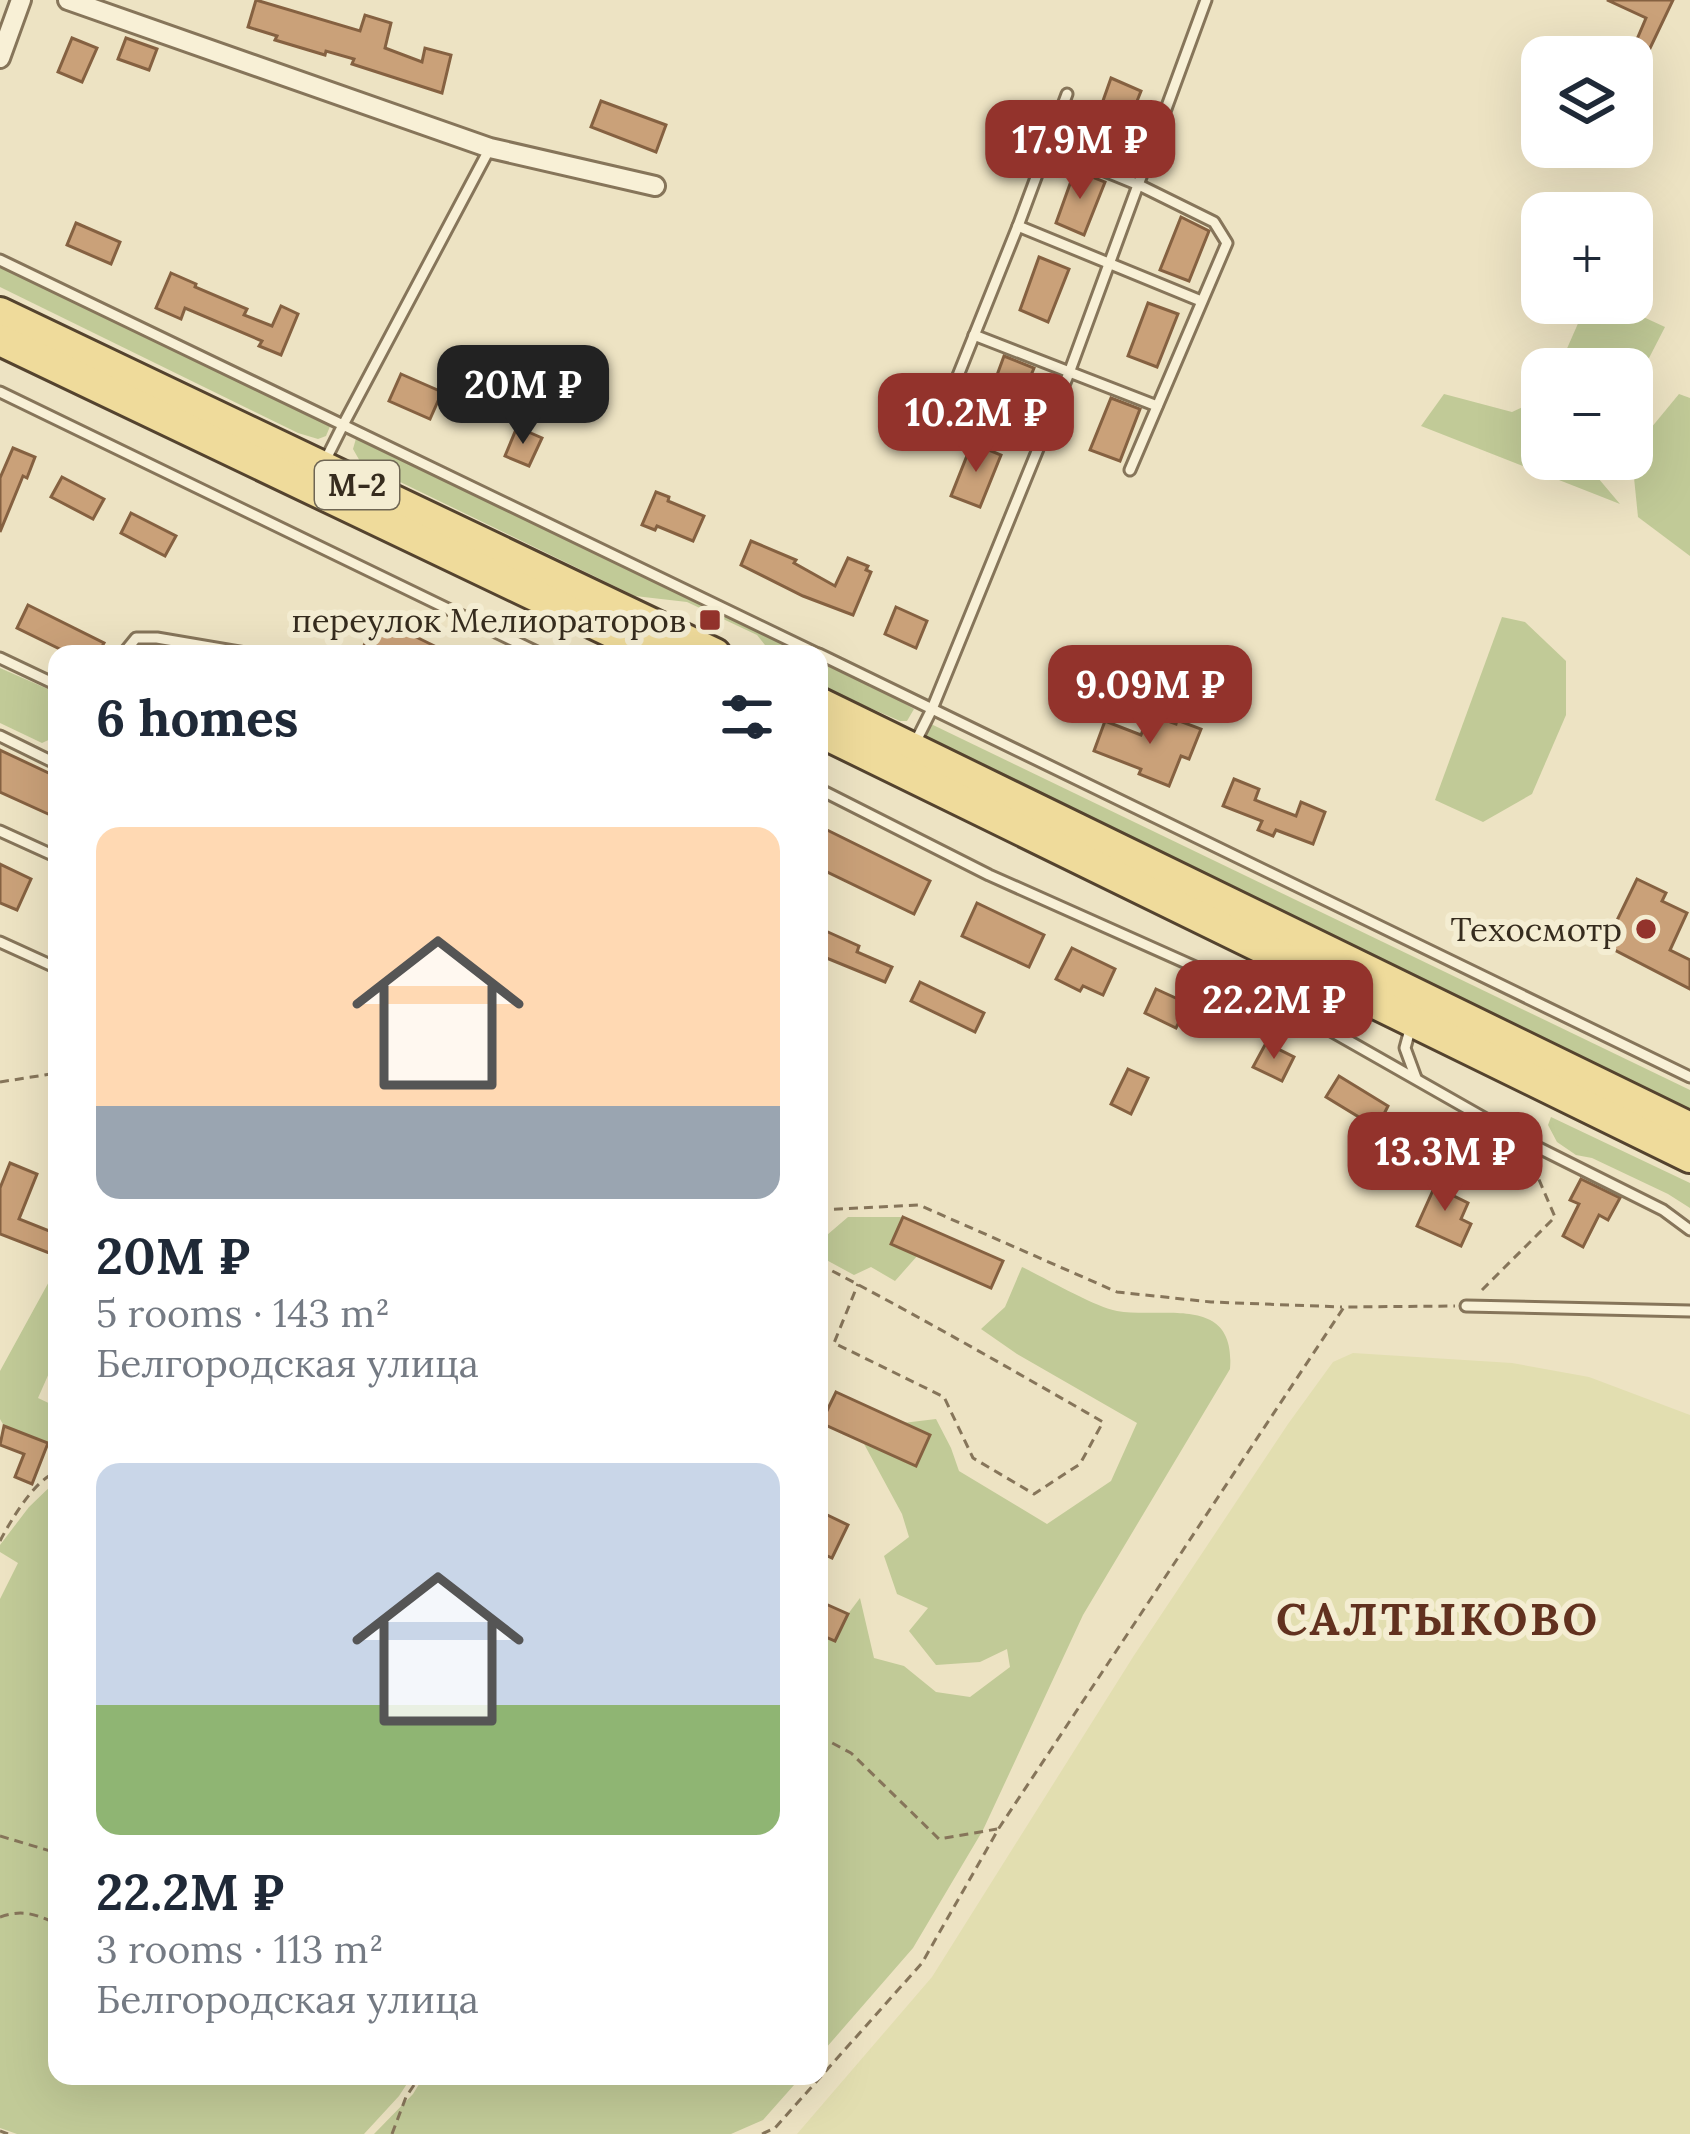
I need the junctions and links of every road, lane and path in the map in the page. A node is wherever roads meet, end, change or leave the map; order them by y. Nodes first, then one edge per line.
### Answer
1 (22, 0) edge
2 (68, 0) edge
3 (1206, 0) edge
4 (0, 58) edge
5 (1067, 94) dead end
6 (1046, 147) junction
7 (490, 148) junction
8 (1139, 184) junction
9 (656, 186) dead end
10 (1018, 226) junction
11 (0, 260) edge
12 (1110, 264) junction
13 (1202, 302) junction
14 (0, 313) edge
15 (974, 335) junction
16 (0, 342) edge
17 (1069, 373) junction
18 (0, 392) edge
19 (951, 393) dead end
20 (1157, 406) junction
21 (343, 425) junction
22 (322, 468) junction
23 (1130, 470) dead end
24 (130, 645) edge
25 (198, 645) edge
26 (522, 645) edge
27 (639, 645) edge
28 (697, 645) edge
29 (800, 645) edge
30 (0, 658) edge
31 (828, 658) edge
32 (48, 681) edge
33 (828, 707) edge
34 (932, 709) junction
35 (828, 735) edge
36 (0, 736) edge
37 (913, 747) junction
38 (48, 760) edge
39 (828, 794) edge
40 (0, 831) edge
41 (48, 853) edge
42 (0, 942) edge
43 (48, 964) edge
44 (1412, 1022) junction
45 (1452, 1025) junction
46 (48, 1074) edge
47 (1690, 1077) edge
48 (1416, 1078) junction
49 (0, 1082) edge
50 (1690, 1128) edge
51 (1522, 1139) junction
52 (1690, 1157) edge
53 (828, 1210) edge
54 (1690, 1231) edge
55 (828, 1268) edge
56 (859, 1284) junction
57 (1466, 1306) junction
58 (1343, 1307) junction
59 (1690, 1311) edge
60 (48, 1475) edge
61 (0, 1541) edge
62 (828, 1741) edge
63 (999, 1828) junction
64 (0, 1836) edge
65 (48, 1850) edge
66 (0, 1917) edge
67 (48, 1920) edge
68 (828, 2069) edge
69 (414, 2085) edge
70 (814, 2085) edge
71 (0, 2131) edge
72 (8, 2134) edge
73 (392, 2134) edge
74 (762, 2134) edge

1 - 4 street
2 - 7 street
3 - 8 lane
5 - 6 lane
6 - 8 lane
6 - 10 lane
7 - 9 street
7 - 21 lane
8 - 12 lane
8 - 13 lane
10 - 12 lane
10 - 15 lane
11 - 21 lane
12 - 13 lane
12 - 17 lane
13 - 20 lane
14 - 22 main road, М-2
15 - 17 lane
15 - 19 lane
16 - 27 main road, М-2
17 - 20 lane
17 - 34 lane
18 - 26 lane
20 - 23 lane
21 - 22 lane
21 - 29 lane
22 - 28 main road, М-2
24 - 25 lane
30 - 32 lane
31 - 34 lane
33 - 37 main road
34 - 37 lane
34 - 47 lane
35 - 44 main road
36 - 38 lane
37 - 45 main road
39 - 48 lane
40 - 41 lane
42 - 43 lane
44 - 45 main road
44 - 48 lane
45 - 50 main road
45 - 52 main road
46 - 49 path
48 - 51 lane
51 - 54 lane
51 - 57 path
53 - 58 path
55 - 56 path
56 - 56 path
57 - 58 path
57 - 59 lane
58 - 63 path
60 - 61 path
62 - 63 path
63 - 68 path
64 - 65 path
66 - 67 path
69 - 73 path
70 - 74 path
71 - 72 path

